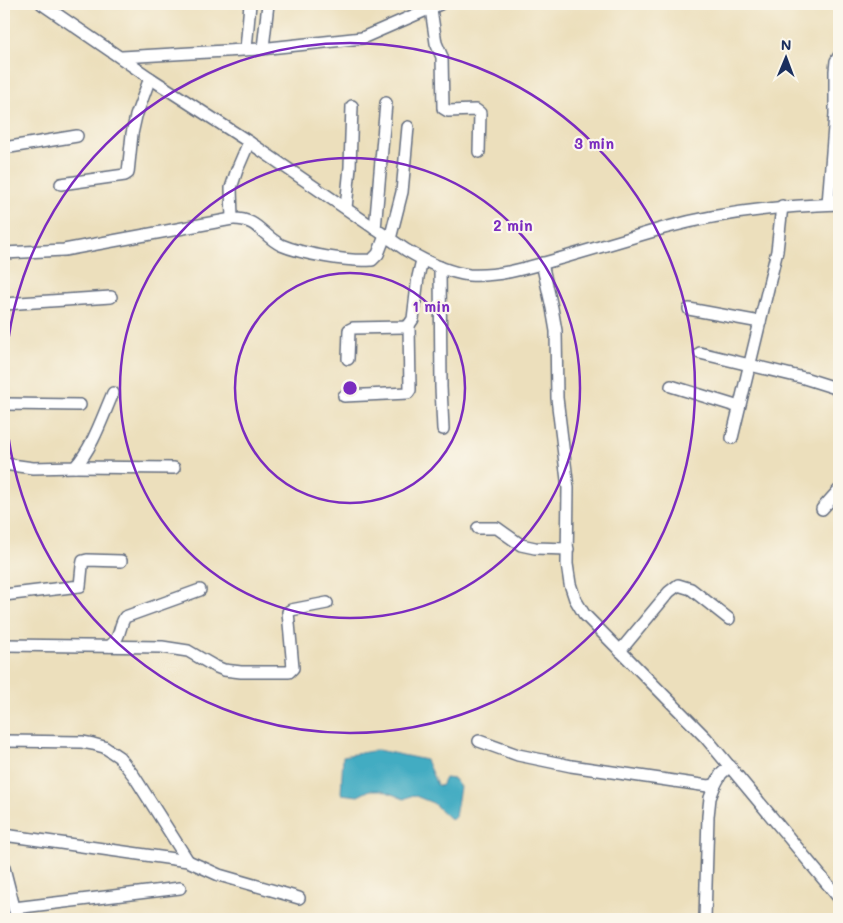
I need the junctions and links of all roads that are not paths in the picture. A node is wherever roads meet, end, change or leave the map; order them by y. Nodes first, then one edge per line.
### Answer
1 (42, 4) edge
2 (250, 4) edge
3 (268, 4) edge
4 (436, 6) edge
5 (263, 48) junction
6 (246, 50) junction
7 (839, 56) edge
8 (122, 57) junction
9 (150, 78) junction
10 (386, 104) dead end
11 (352, 106) dead end
12 (837, 118) edge
13 (408, 127) dead end
14 (77, 136) dead end
15 (249, 142) junction
16 (4, 148) edge
17 (479, 152) dead end
18 (61, 184) dead end
19 (834, 204) edge
20 (782, 206) junction
21 (346, 208) junction
22 (232, 219) junction
23 (375, 229) junction
24 (387, 237) junction
25 (4, 253) edge
26 (422, 260) junction
27 (542, 263) junction
28 (440, 268) junction
29 (111, 297) dead end
30 (4, 304) edge
31 (689, 309) dead end
32 (760, 322) junction
33 (409, 324) junction
34 (700, 353) dead end
35 (348, 359) dead end
36 (750, 365) junction
37 (671, 386) dead end
38 (839, 389) edge
39 (113, 393) dead end
40 (344, 396) dead end
41 (4, 404) edge
42 (80, 405) dead end
43 (740, 407) junction
44 (443, 429) dead end
45 (732, 438) dead end
46 (4, 464) edge
47 (75, 467) junction
48 (174, 468) dead end
49 (839, 490) edge
50 (822, 509) dead end
51 (478, 528) dead end
52 (568, 549) junction
53 (121, 561) dead end
54 (200, 590) dead end
55 (4, 595) edge
56 (327, 604) dead end
57 (729, 619) dead end
58 (4, 645) edge
59 (110, 646) junction
60 (620, 651) junction
61 (4, 742) edge
62 (479, 742) dead end
63 (730, 766) junction
64 (715, 785) junction
65 (4, 835) edge
66 (188, 861) junction
67 (4, 868) edge
68 (180, 888) dead end
69 (299, 898) dead end
70 (839, 898) edge
71 (11, 905) edge
72 (705, 919) edge

1 - 8 street
2 - 6 street
3 - 5 street
4 - 5 street
4 - 17 street
5 - 6 street
6 - 8 street
7 - 12 street
8 - 9 street
9 - 15 street
9 - 18 street
10 - 23 street
11 - 21 street
12 - 19 street
13 - 24 street
14 - 16 street
15 - 21 street
15 - 22 street
19 - 20 street
20 - 27 street
20 - 32 street
21 - 23 street
22 - 24 street
22 - 25 street
23 - 24 street
24 - 26 street
26 - 28 street
26 - 33 street
27 - 28 street
27 - 52 street
28 - 44 street
29 - 30 street
31 - 32 street
32 - 36 street
33 - 35 street
33 - 40 street
34 - 36 street
36 - 38 street
36 - 43 street
37 - 43 street
39 - 47 street
41 - 42 street
43 - 45 street
46 - 47 street
47 - 48 street
49 - 50 street
51 - 52 street
52 - 60 street
53 - 55 street
54 - 59 street
56 - 59 street
57 - 60 street
58 - 59 street
60 - 63 street
61 - 66 street
62 - 64 street
63 - 64 street
63 - 70 street
64 - 72 street
65 - 66 street
66 - 69 street
67 - 71 street
68 - 71 street

